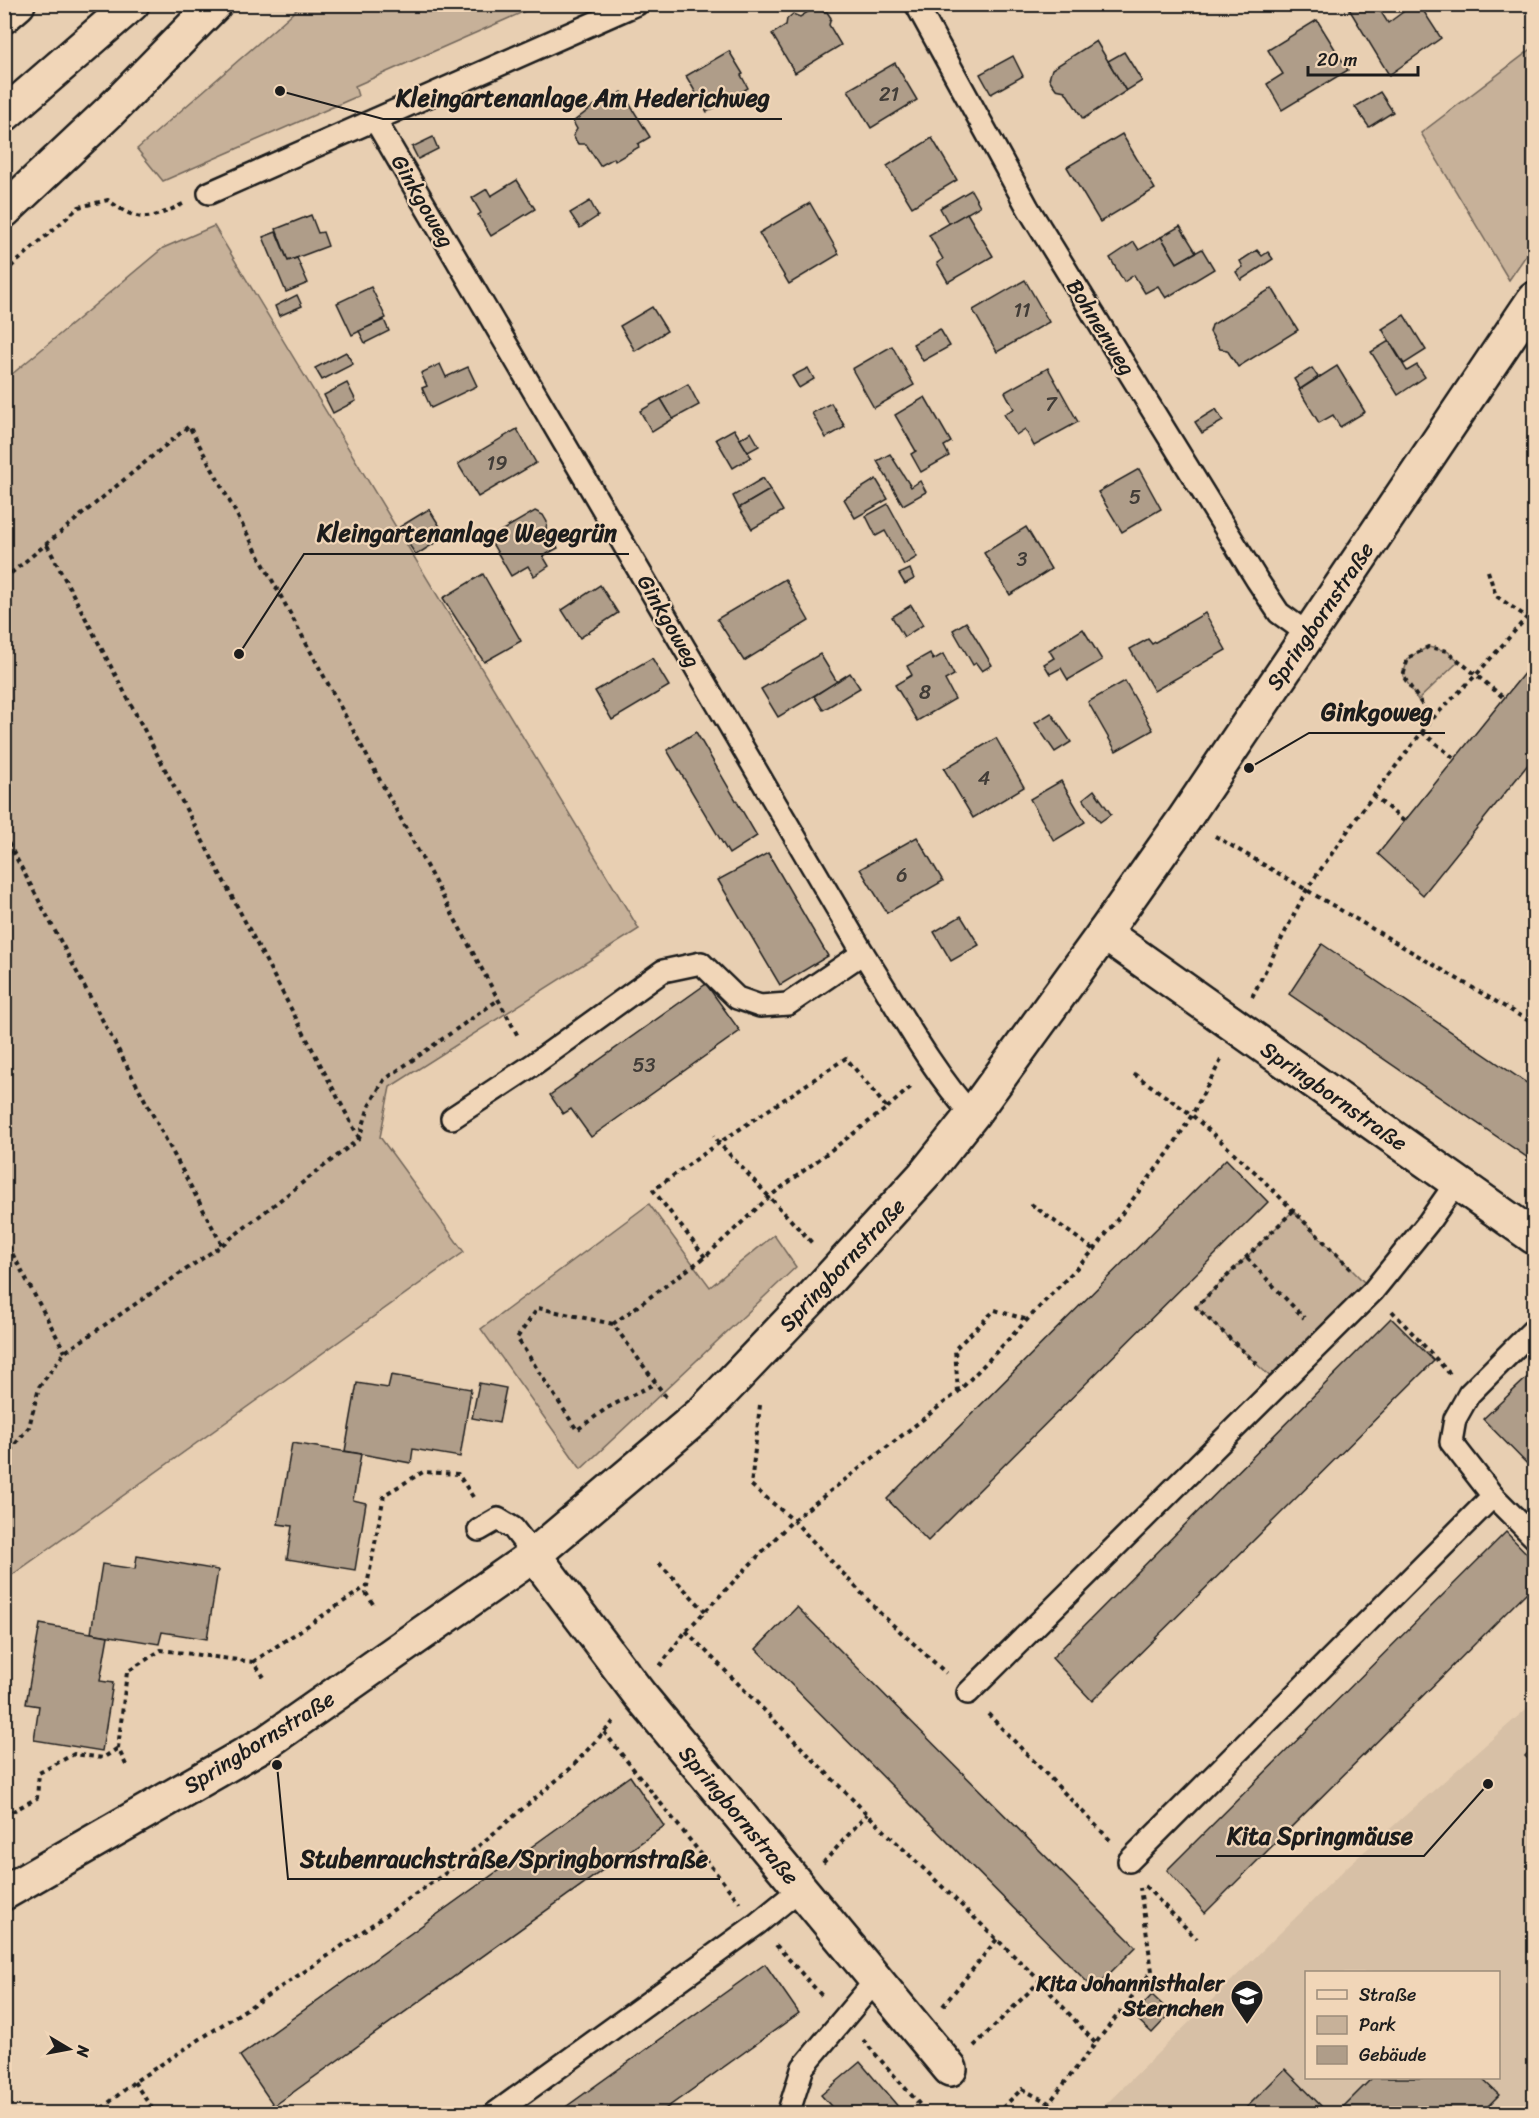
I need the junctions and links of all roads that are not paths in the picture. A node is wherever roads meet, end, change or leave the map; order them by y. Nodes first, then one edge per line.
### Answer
1 (18, 4) edge
2 (132, 4) edge
3 (216, 4) edge
4 (637, 4) edge
5 (916, 4) edge
6 (4, 16) edge
7 (4, 116) edge
8 (375, 120) junction
9 (209, 193) dead end
10 (4, 211) edge
11 (1534, 298) edge
12 (1308, 633) junction
13 (1104, 933) junction
14 (863, 953) junction
15 (972, 1115) junction
16 (452, 1118) dead end
17 (1456, 1182) junction
18 (1534, 1237) edge
19 (1532, 1331) dead end
20 (1493, 1496) junction
21 (484, 1527) road end
22 (1534, 1537) edge
23 (534, 1555) junction
24 (968, 1693) road end
25 (1129, 1861) road end
26 (800, 1889) junction
27 (4, 1893) edge
28 (876, 1980) junction
29 (950, 2069) road end
30 (494, 2114) edge
31 (788, 2114) edge

1 - 6 main road
2 - 7 main road
3 - 10 main road
4 - 8 lane
5 - 12 lane, Bohnenweg
8 - 9 lane
8 - 14 lane, Ginkgoweg
11 - 12 main road, Springbornstraße
12 - 13 main road, Springbornstraße
13 - 15 main road, Springbornstraße
13 - 17 main road, Springbornstraße
14 - 15 lane, Ginkgoweg
14 - 16 lane
15 - 23 main road, Springbornstraße
17 - 18 main road, Springbornstraße
17 - 24 lane
19 - 20 lane
20 - 22 lane
20 - 25 lane
21 - 23 lane
23 - 26 main road, Springbornstraße
23 - 27 main road, Springbornstraße
26 - 28 main road, Springbornstraße
26 - 30 lane
28 - 29 main road, Springbornstraße
28 - 31 lane

